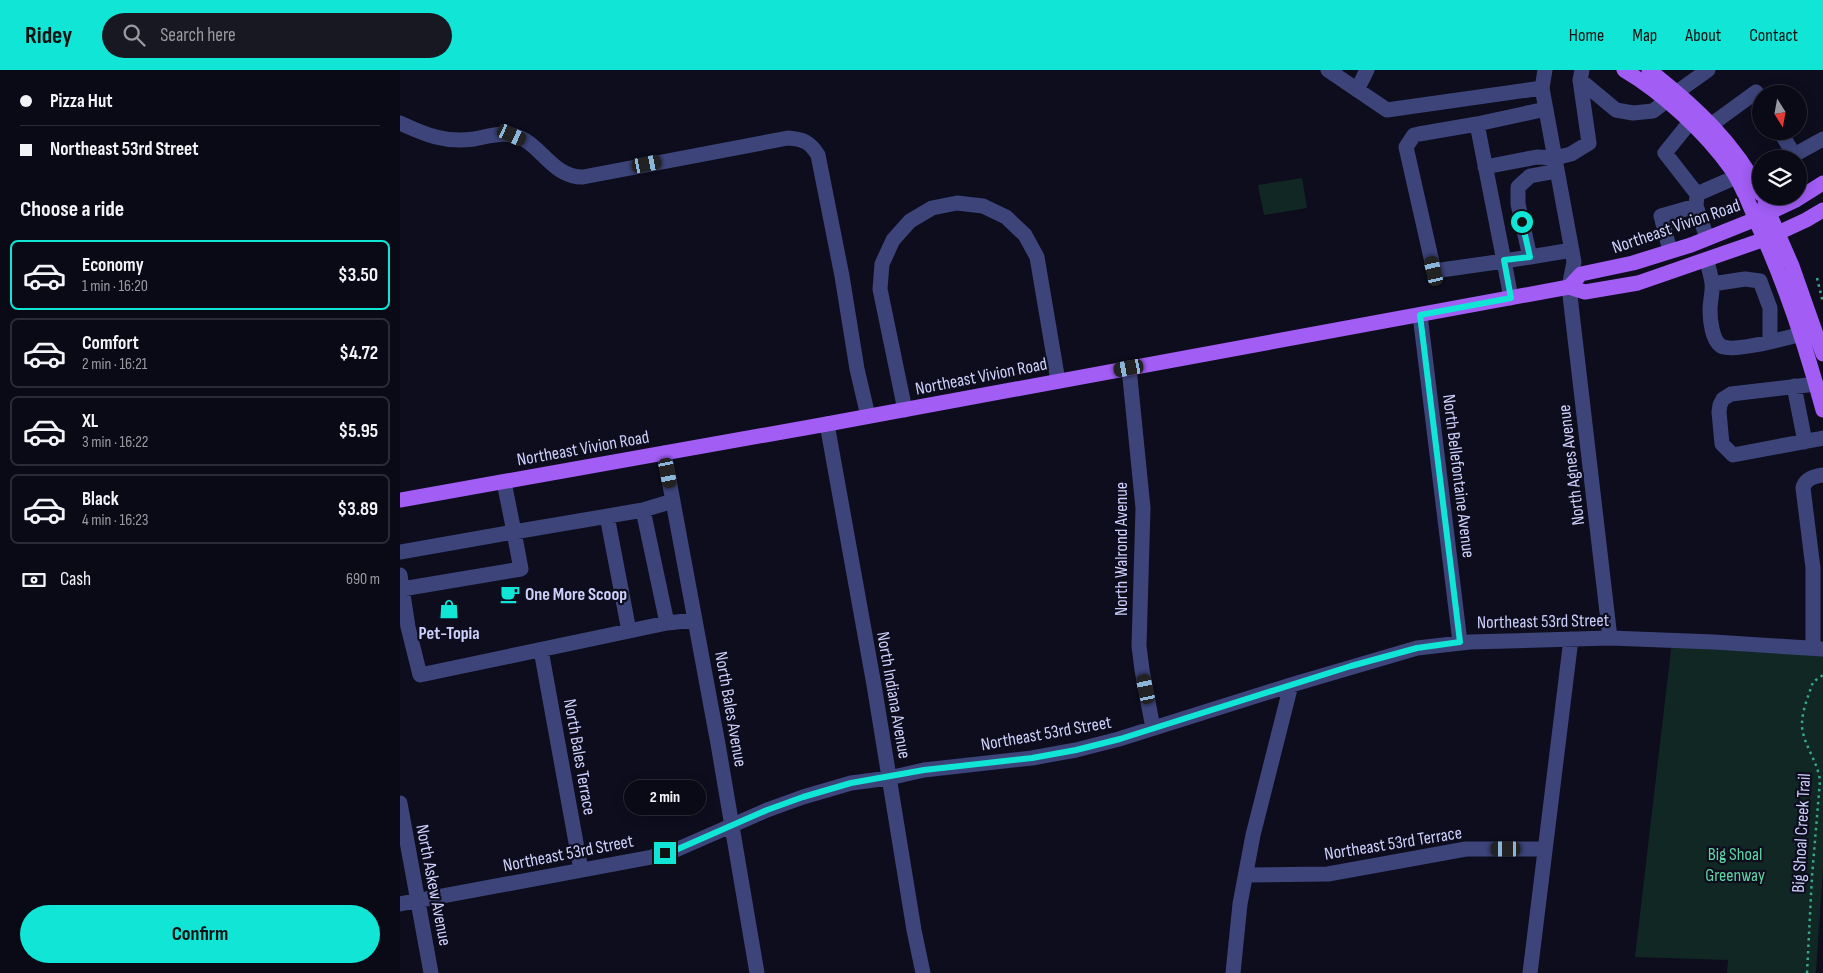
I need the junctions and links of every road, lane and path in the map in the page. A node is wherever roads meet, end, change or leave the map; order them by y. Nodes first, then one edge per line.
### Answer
1 (1328, 70) edge
2 (1367, 70) edge
3 (1545, 70) edge
4 (1624, 70) edge
5 (1649, 70) edge
6 (1708, 70) edge
7 (1581, 75) edge
8 (1542, 88) junction
9 (1357, 90) junction
10 (1752, 95) edge
11 (1671, 96) junction
12 (1546, 109) junction
13 (1690, 122) junction
14 (400, 123) edge
15 (1477, 124) junction
16 (1712, 124) junction
17 (1785, 140) edge
18 (1823, 140) edge
19 (1556, 164) junction
20 (1485, 167) junction
21 (1736, 177) junction
22 (1752, 177) edge
23 (1823, 183) edge
24 (1697, 200) junction
25 (1762, 205) edge
26 (1823, 210) edge
27 (1763, 216) junction
28 (1772, 236) junction
29 (1707, 238) junction
30 (1572, 250) junction
31 (1670, 251) junction
32 (1530, 257) junction
33 (1504, 260) junction
34 (1707, 260) junction
35 (1817, 278) dead end
36 (1712, 284) junction
37 (1569, 288) junction
38 (1511, 298) junction
39 (1823, 303) edge
40 (1420, 315) junction
41 (1801, 334) junction
42 (1770, 341) junction
43 (1823, 354) edge
44 (1129, 368) junction
45 (1058, 381) junction
46 (1816, 384) junction
47 (1794, 386) junction
48 (905, 410) junction
49 (1823, 410) edge
50 (868, 416) junction
51 (828, 424) junction
52 (1823, 438) edge
53 (1805, 442) junction
54 (664, 453) junction
55 (1823, 475) edge
56 (504, 482) junction
57 (400, 500) edge
58 (673, 501) junction
59 (643, 510) junction
60 (606, 516) junction
61 (514, 532) junction
62 (400, 552) edge
63 (1818, 568) edge
64 (401, 582) edge
65 (695, 620) junction
66 (667, 623) junction
67 (404, 628) edge
68 (629, 631) junction
69 (1610, 638) junction
70 (1571, 639) junction
71 (1460, 642) junction
72 (1818, 649) edge
73 (541, 650) junction
74 (1823, 675) edge
75 (1291, 685) junction
76 (1153, 728) junction
77 (889, 778) junction
78 (400, 803) edge
79 (732, 826) junction
80 (1545, 849) junction
81 (581, 870) junction
82 (1247, 874) junction
83 (418, 901) junction
84 (400, 904) edge
85 (432, 973) edge
86 (757, 973) edge
87 (923, 973) edge
88 (1234, 973) edge
89 (1530, 973) edge
90 (1807, 973) edge

1 - 9 street
2 - 9 street
3 - 8 street
4 - 11 main road
5 - 11 main road
6 - 11 street
7 - 11 street
7 - 19 street
8 - 9 street
8 - 12 street, North Agnes Avenue
10 - 16 street
11 - 13 main road
11 - 16 main road
12 - 15 street
12 - 19 street, North Agnes Avenue
13 - 21 main road
13 - 24 street
14 - 50 street
15 - 20 street
15 - 33 street
16 - 22 main road
17 - 18 street
19 - 20 street
19 - 30 street, North Agnes Avenue
19 - 32 street
20 - 33 street
21 - 24 street
21 - 27 main road
23 - 27 main road, Northeast Vivion Road
24 - 29 street
24 - 31 street
25 - 27 main road
26 - 28 main road, Northeast Vivion Road
27 - 28 main road
27 - 29 main road, Northeast Vivion Road
28 - 34 main road, Northeast Vivion Road
28 - 41 main road
28 - 43 main road
29 - 31 main road, Northeast Vivion Road
30 - 32 street
30 - 37 street, North Agnes Avenue
31 - 37 main road, Northeast Vivion Road
32 - 33 street
33 - 38 street
34 - 36 street
34 - 37 main road, Northeast Vivion Road
35 - 39 path
36 - 42 street
36 - 42 street
37 - 38 main road, Northeast Vivion Road
37 - 69 street, North Agnes Avenue
38 - 40 main road, Northeast Vivion Road
40 - 44 main road, Northeast Vivion Road
40 - 71 street, North Bellefontaine Avenue
41 - 42 street
41 - 46 main road
44 - 45 main road, Northeast Vivion Road
44 - 76 street, North Walrond Avenue
45 - 48 main road, Northeast Vivion Road
45 - 48 street
46 - 47 street
46 - 49 main road
47 - 53 street
47 - 53 street
48 - 50 main road, Northeast Vivion Road
50 - 51 main road, Northeast Vivion Road
51 - 54 main road, Northeast Vivion Road
51 - 77 street, North Indiana Avenue
52 - 53 street
54 - 56 main road, Northeast Vivion Road
54 - 58 street, North Bales Avenue
55 - 63 street
56 - 57 main road, Northeast Vivion Road
56 - 61 street
58 - 59 street
58 - 65 street, North Bales Avenue
59 - 60 street
59 - 66 street
60 - 61 street
60 - 68 street
61 - 62 street
61 - 64 street
63 - 72 street
64 - 67 street
65 - 66 street
65 - 79 street, North Bales Avenue
66 - 68 street
67 - 73 street
68 - 73 street
69 - 70 street, Northeast 53rd Street
69 - 72 street, Northeast 53rd Street
70 - 71 street, Northeast 53rd Street
70 - 80 street
71 - 75 street, Northeast 53rd Street
73 - 81 street, North Bales Terrace
74 - 90 path, Big Shoal Creek Trail
75 - 76 street, Northeast 53rd Street
75 - 82 street
76 - 77 street, Northeast 53rd Street
77 - 79 street, Northeast 53rd Street
77 - 87 street, North Indiana Avenue
78 - 83 street, North Askew Avenue
79 - 81 street, Northeast 53rd Street
79 - 86 street, North Bales Avenue
80 - 82 street, Northeast 53rd Terrace
80 - 89 street
81 - 83 street, Northeast 53rd Street
82 - 88 street
83 - 84 street, Northeast 53rd Street
83 - 85 street, North Askew Avenue

